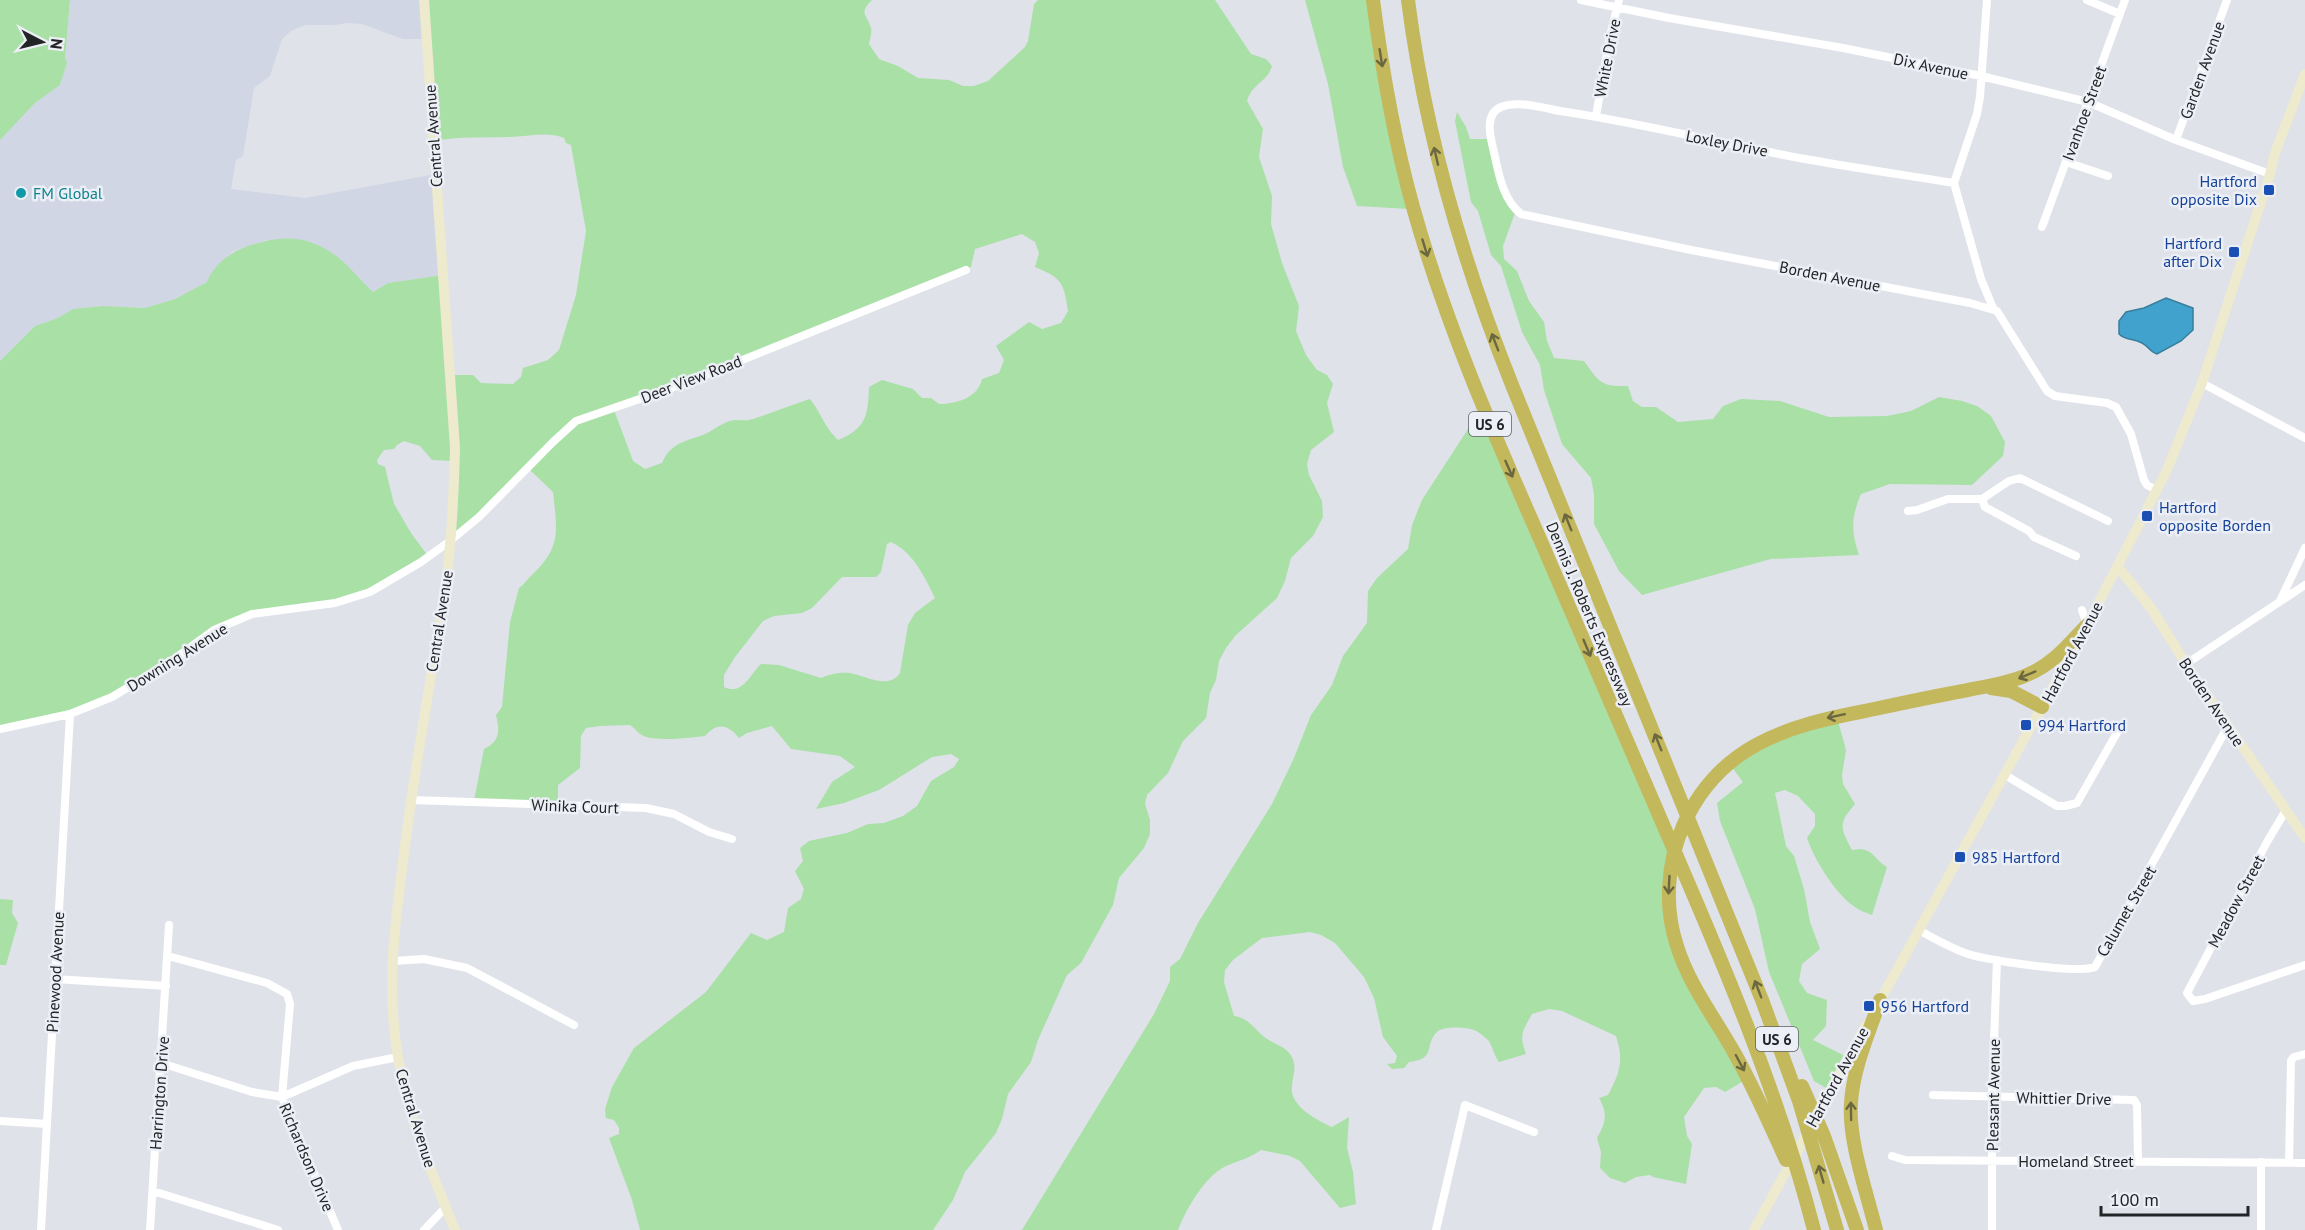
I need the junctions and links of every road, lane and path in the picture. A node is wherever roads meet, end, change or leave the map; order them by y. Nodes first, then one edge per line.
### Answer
1 (424, 0) edge
2 (1373, 0) edge
3 (1408, 0) edge
4 (1581, 0) edge
5 (1987, 0) edge
6 (2087, 0) edge
7 (2125, 0) edge
8 (2227, 0) edge
9 (1619, 3) edge
10 (2120, 14) junction
11 (2305, 74) edge
12 (1981, 76) junction
13 (2088, 102) junction
14 (1501, 108) joint
15 (1596, 116) junction
16 (2176, 140) junction
17 (2066, 162) junction
18 (2270, 174) junction
19 (2108, 176) dead end
20 (1954, 183) junction
21 (2042, 227) dead end
22 (966, 270) dead end
23 (1993, 308) junction
24 (2202, 383) junction
25 (2305, 438) edge
26 (2157, 490) junction
27 (1982, 499) junction
28 (1908, 511) dead end
29 (2108, 521) dead end
30 (450, 541) junction
31 (2305, 548) edge
32 (2076, 556) dead end
33 (2118, 567) junction
34 (2305, 585) edge
35 (2280, 601) junction
36 (2082, 610) dead end
37 (2087, 625) junction
38 (2186, 664) junction
39 (1971, 689) junction
40 (2042, 707) junction
41 (70, 714) junction
42 (2228, 726) junction
43 (0, 729) edge
44 (2118, 731) dead end
45 (2004, 775) junction
46 (411, 800) junction
47 (2286, 810) junction
48 (2305, 838) edge
49 (732, 839) dead end
50 (169, 925) dead end
51 (1918, 930) junction
52 (168, 956) junction
53 (1997, 960) junction
54 (393, 961) junction
55 (2305, 965) edge
56 (55, 979) junction
57 (166, 986) junction
58 (1880, 1000) junction
59 (574, 1026) dead end
60 (1775, 1033) junction
61 (2305, 1054) edge
62 (398, 1057) junction
63 (161, 1063) junction
64 (1933, 1095) dead end
65 (282, 1097) junction
66 (1992, 1097) junction
67 (0, 1121) edge
68 (47, 1124) junction
69 (1534, 1132) dead end
70 (1892, 1156) dead end
71 (1992, 1161) junction
72 (2138, 1161) junction
73 (2261, 1162) junction
74 (2289, 1162) junction
75 (2305, 1163) edge
76 (153, 1191) junction
77 (446, 1207) junction
78 (1813, 1224) edge
79 (41, 1230) edge
80 (150, 1230) edge
81 (278, 1230) edge
82 (338, 1230) edge
83 (424, 1230) edge
84 (455, 1230) edge
85 (1436, 1230) edge
86 (1754, 1230) edge
87 (1836, 1230) edge
88 (1857, 1230) edge
89 (1876, 1230) edge
90 (1992, 1230) edge
91 (2261, 1230) edge

1 - 30 main road, Central Avenue
2 -> 78 highway, Dennis J. Roberts Expressway / US 6
60 -> 3 highway, Dennis J. Roberts Expressway / US 6
4 - 9 street, Dix Avenue
5 - 12 street
6 - 10 street
7 - 10 street, Ivanhoe Street
8 - 16 street, Garden Avenue
9 - 12 street, Dix Avenue
9 - 15 street, White Drive
10 - 13 street, Ivanhoe Street
11 - 18 main road, Hartford Avenue
12 - 13 street, Dix Avenue
12 - 20 street
13 - 16 street, Dix Avenue
13 - 17 street, Ivanhoe Street
14 - 15 street, Loxley Drive
14 - 23 street, Borden Avenue
15 - 20 street, Loxley Drive
16 - 18 street, Dix Avenue
17 - 19 street
17 - 21 street, Ivanhoe Street
18 - 24 main road, Hartford Avenue
20 - 23 street
22 - 30 street, Deer View Road
23 - 26 street
24 - 25 street
24 - 26 main road, Hartford Avenue
26 - 33 main road, Hartford Avenue
27 - 28 street
27 - 29 street
27 - 32 street
30 - 41 street, Downing Avenue
30 - 46 main road, Central Avenue
31 - 35 street
33 - 37 main road, Hartford Avenue
33 - 38 main road, Borden Avenue
34 - 35 street
35 - 38 street
36 - 37 street
37 -> 39 highway
37 - 40 main road, Hartford Avenue
38 - 42 main road, Borden Avenue
39 - 40 highway
39 -> 78 highway
40 - 45 main road, Hartford Avenue
41 - 43 street, Downing Avenue
41 - 56 street, Pinewood Avenue
42 - 47 main road, Borden Avenue
42 - 53 street, Calumet Street
44 - 45 street
45 - 51 main road, Hartford Avenue
46 - 49 street, Winika Court
46 - 54 main road, Central Avenue
47 - 48 main road, Borden Avenue
47 - 55 street, Meadow Street
50 - 52 street, Harrington Drive
51 - 53 street, Calumet Street
51 - 58 main road, Hartford Avenue
52 - 57 street, Harrington Drive
52 - 65 street, Richardson Drive
53 - 66 street, Pleasant Avenue
54 - 59 street
54 - 62 main road, Central Avenue
56 - 57 street
56 - 68 street, Pinewood Avenue
57 - 63 street, Harrington Drive
58 - 86 main road, Hartford Avenue
89 -> 58 highway
87 -> 60 highway, Dennis J. Roberts Expressway / US 6
60 - 88 highway
61 - 74 street
62 - 65 street
62 - 77 main road, Central Avenue
63 - 65 street
63 - 76 street, Harrington Drive
64 - 66 street, Whittier Drive
65 - 82 street, Richardson Drive
66 - 71 street, Pleasant Avenue
66 - 72 street, Whittier Drive
67 - 68 street
68 - 79 street, Pinewood Avenue
69 - 85 street
70 - 71 street, Homeland Street
71 - 72 street, Homeland Street
71 - 90 street, Pleasant Avenue
72 - 73 street, Homeland Street
73 - 74 street, Homeland Street
73 - 91 street
74 - 75 street
76 - 80 street, Harrington Drive
76 - 81 street
77 - 83 street
77 - 84 main road, Central Avenue

